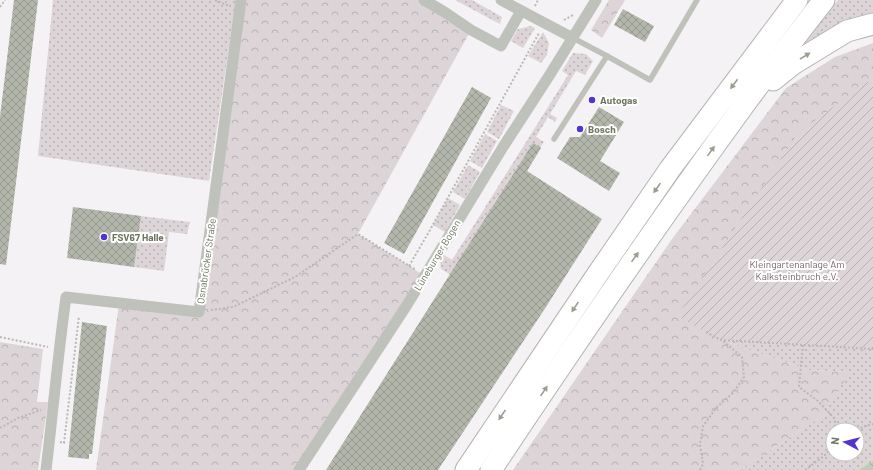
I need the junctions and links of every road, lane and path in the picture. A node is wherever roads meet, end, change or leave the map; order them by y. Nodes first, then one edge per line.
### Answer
1 (5, 0) edge
2 (215, 0) edge
3 (424, 0) edge
4 (501, 0) edge
5 (596, 0) edge
6 (697, 0) edge
7 (779, 0) edge
8 (797, 0) edge
9 (824, 0) edge
10 (240, 5) edge
11 (0, 8) edge
12 (521, 11) junction
13 (575, 14) dead end
14 (560, 21) dead end
15 (544, 23) junction
16 (873, 24) edge
17 (573, 38) junction
18 (758, 53) junction
19 (607, 56) junction
20 (742, 107) junction
21 (554, 139) dead end
22 (409, 266) junction
23 (425, 276) junction
24 (199, 312) junction
25 (78, 316) dead end
26 (706, 332) dead end
27 (0, 337) edge
28 (721, 340) junction
29 (803, 344) junction
30 (873, 349) edge
31 (59, 350) junction
32 (54, 406) junction
33 (835, 422) edge
34 (0, 428) edge
35 (58, 442) dead end
36 (825, 455) edge
37 (46, 470) edge
38 (299, 470) edge
39 (466, 470) edge
40 (491, 470) edge
41 (700, 470) edge
42 (805, 470) edge

1 - 11 path
2 - 10 path
3 - 12 street
4 - 12 street
5 - 17 street, Lüneburger Bogen
6 - 19 lane
7 - 18 highway
8 - 18 highway
9 - 20 highway
10 - 24 street, Osnabrücker Straße
12 - 15 street
13 - 14 path
15 - 17 street
15 - 22 path
20 -> 16 highway
17 - 19 lane
17 - 23 street, Lüneburger Bogen
18 -> 39 highway
19 - 21 lane
40 -> 20 highway
22 - 23 path
22 - 24 path
23 - 38 street, Lüneburger Bogen
24 - 31 street, Osnabrücker Straße
25 - 35 path
26 - 28 path
27 - 31 path
28 - 29 path
28 - 41 path
29 - 30 path
29 - 33 path
31 - 32 street, Osnabrücker Straße
32 - 34 path
32 - 37 street, Osnabrücker Straße
36 - 42 path

